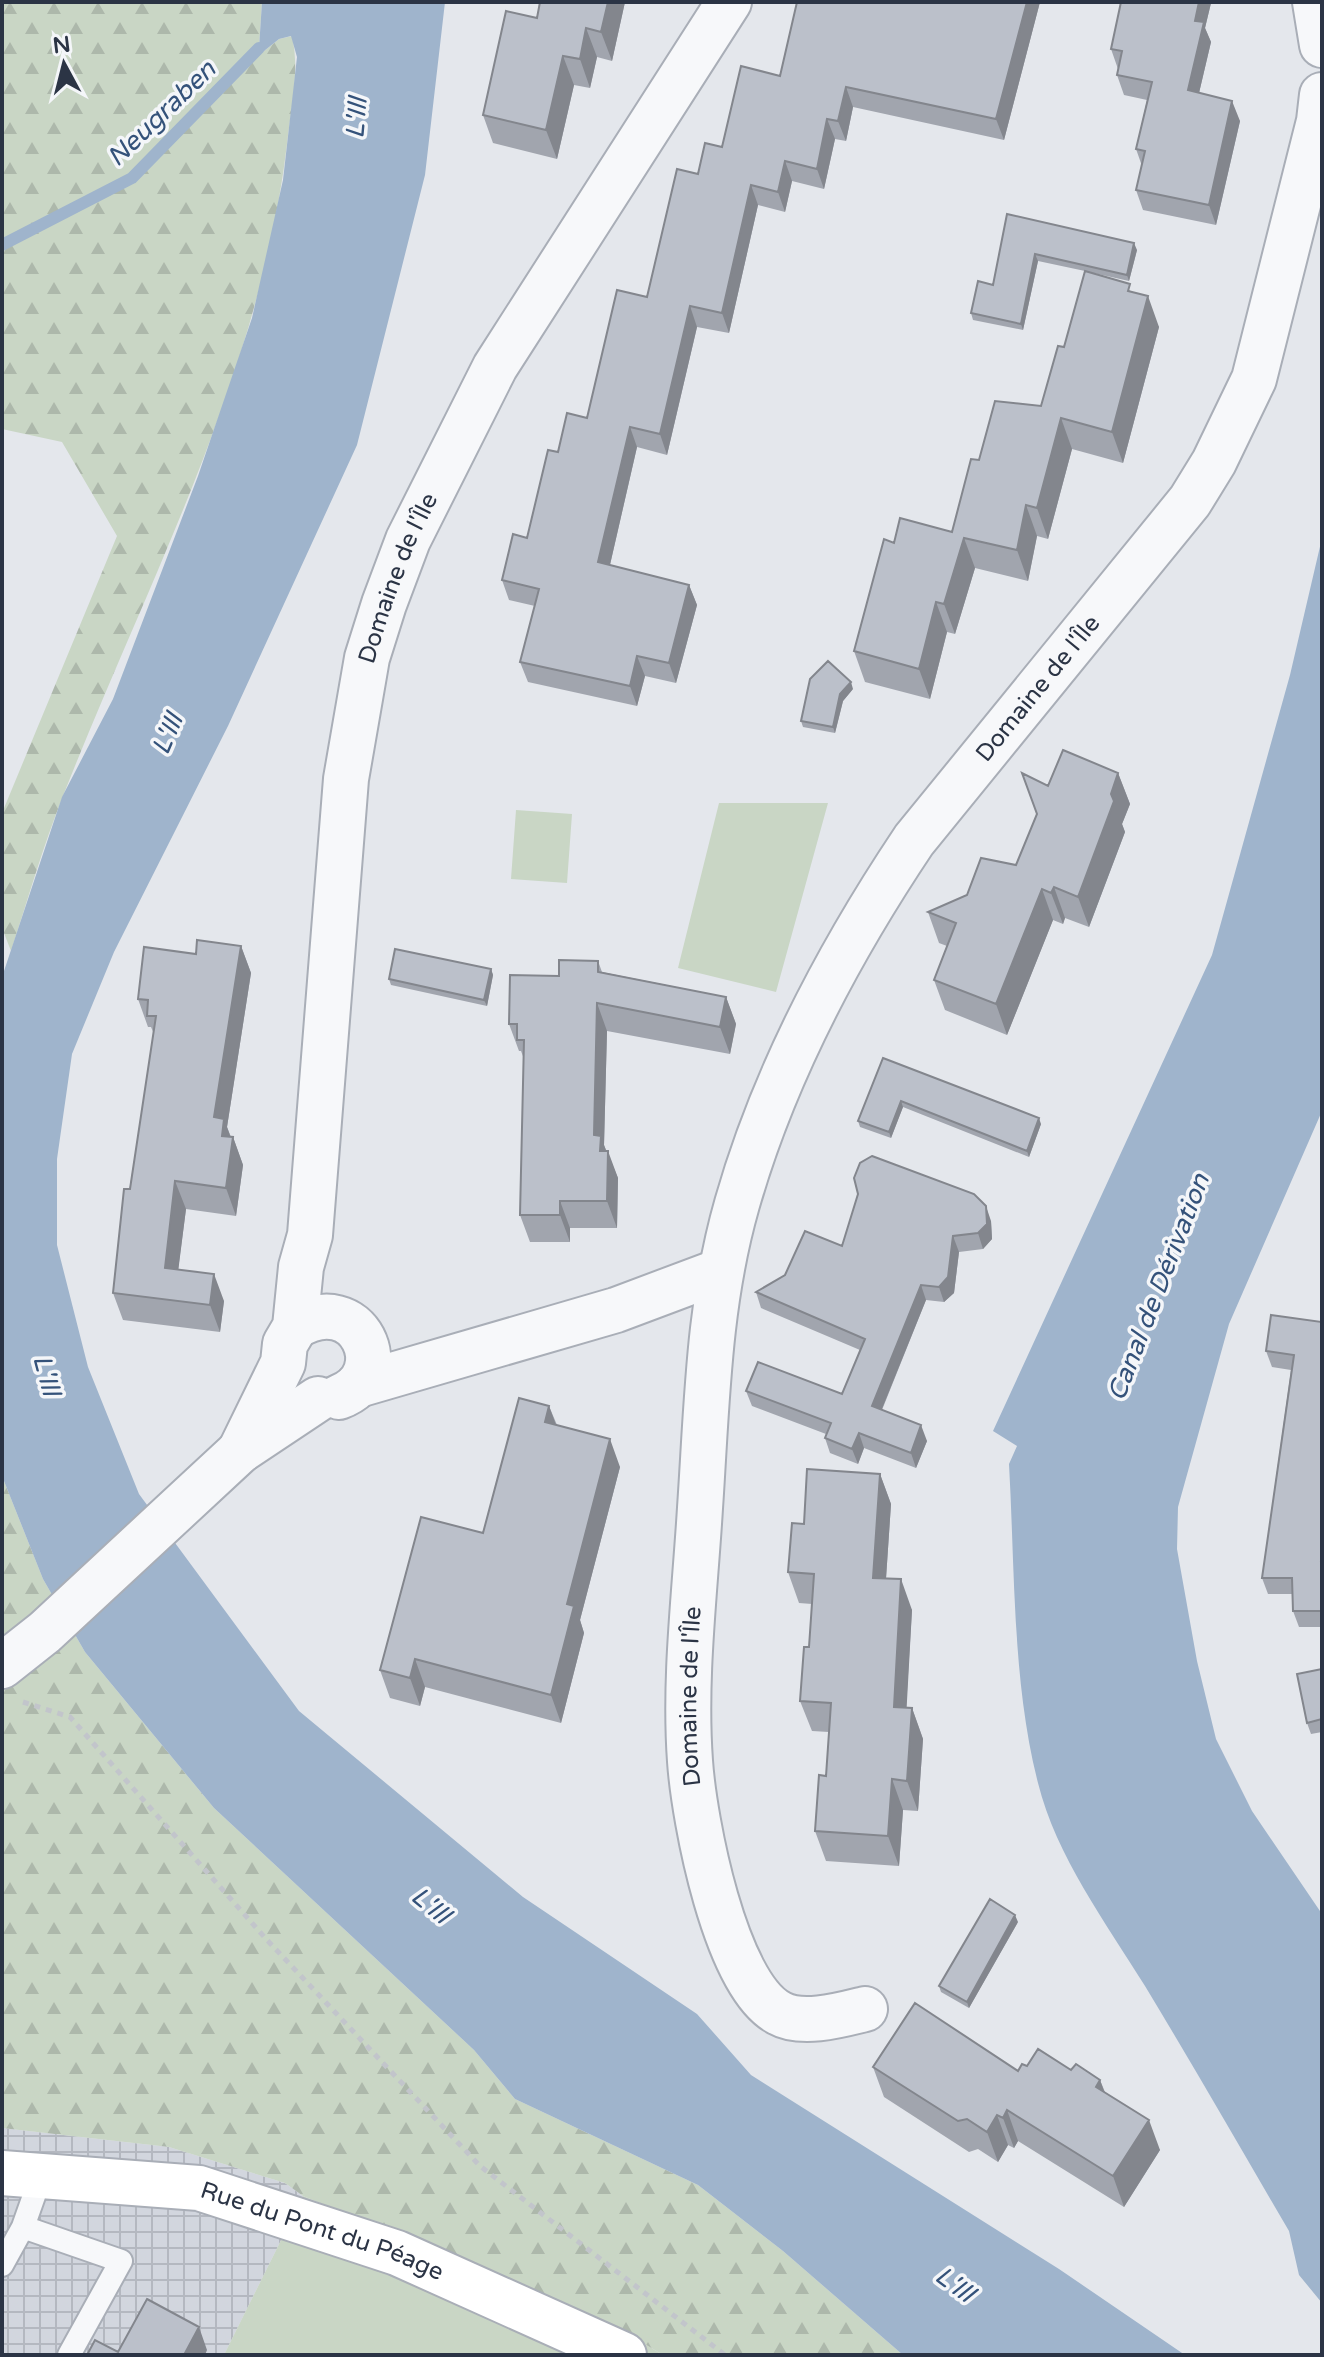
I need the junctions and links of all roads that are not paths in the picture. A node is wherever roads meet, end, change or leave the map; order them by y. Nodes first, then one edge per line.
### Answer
1 (729, 2) edge
2 (1315, 2) edge
3 (1322, 45) edge
4 (1322, 95) edge
5 (310, 1235) junction
6 (720, 1271) junction
7 (351, 1328) junction
8 (289, 1345) junction
9 (452, 1356) junction
10 (338, 1392) junction
11 (240, 1451) junction
12 (9, 1683) edge
13 (865, 2009) dead end
14 (22, 2174) edge
15 (23, 2227) junction
16 (2, 2265) edge
17 (69, 2355) edge
18 (624, 2355) edge

1 - 5 street, Domaine de l'Île
2 - 3 street
4 - 6 street, Domaine de l'Île
5 - 7 street, Domaine de l'Île
5 - 8 street, Domaine de l'Île
6 - 9 street, Domaine de l'Île
6 - 13 street, Domaine de l'Île
7 - 8 street
7 - 9 street, Domaine de l'Île
7 - 10 street
8 - 10 street
8 - 11 street, Domaine de l'Île
9 - 10 street, Domaine de l'Île
10 - 11 street, Domaine de l'Île
11 - 12 street, Domaine de l'Île
14 - 15 lane
14 - 18 street, Rue du Pont du Péage
15 - 16 lane
15 - 17 lane

